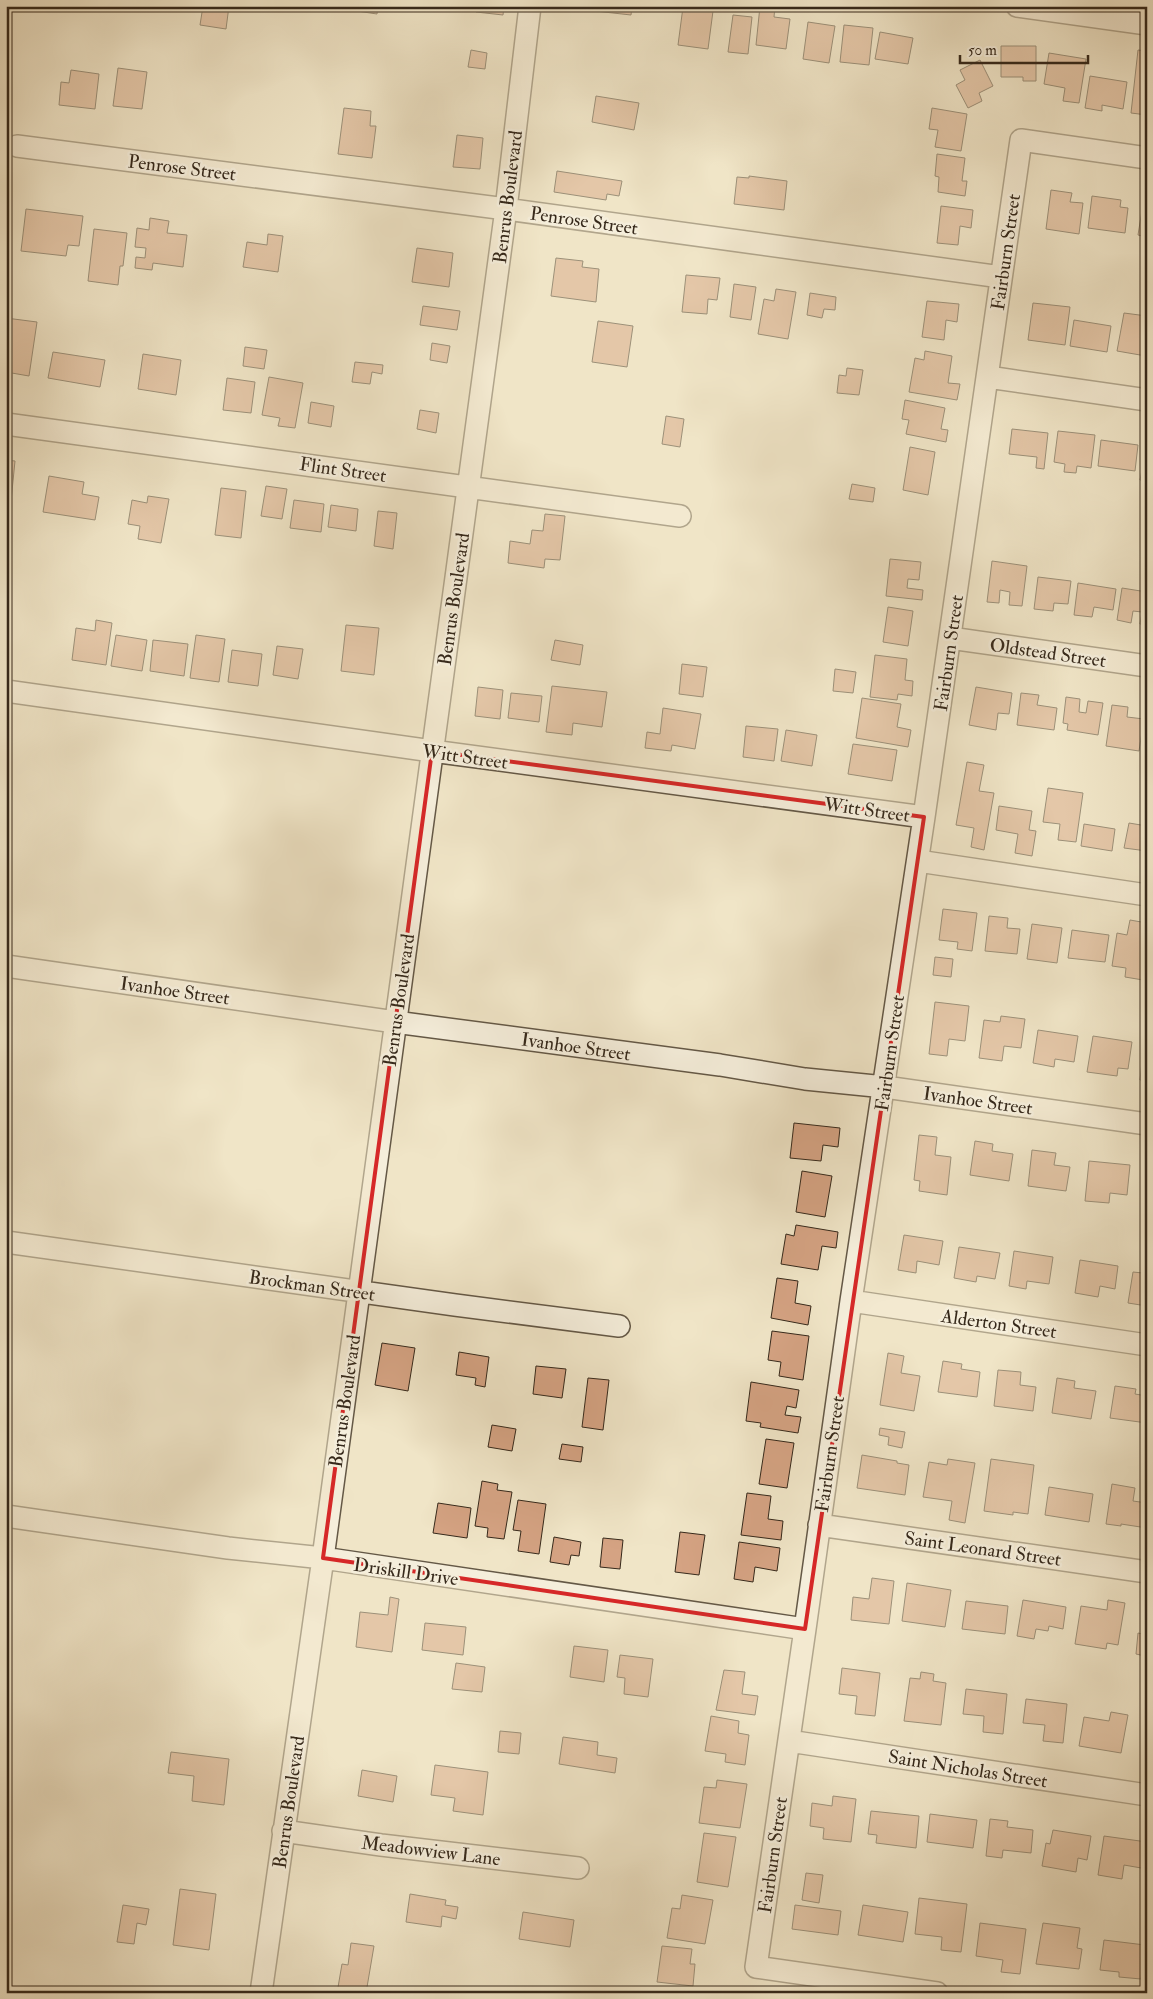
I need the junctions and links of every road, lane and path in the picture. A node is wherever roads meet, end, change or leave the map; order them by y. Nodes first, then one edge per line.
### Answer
1 (530, 6) edge
2 (1017, 6) edge
3 (1097, 12) edge
4 (1147, 24) edge
5 (17, 146) dead end
6 (1147, 158) edge
7 (506, 209) junction
8 (1001, 277) junction
9 (988, 378) junction
10 (1147, 400) edge
11 (6, 424) edge
12 (469, 486) junction
13 (680, 516) dead end
14 (950, 638) junction
15 (1147, 666) edge
16 (6, 691) edge
17 (432, 751) junction
18 (924, 817) junction
19 (918, 861) junction
20 (1147, 895) edge
21 (6, 966) edge
22 (395, 1022) junction
23 (884, 1087) junction
24 (1147, 1124) edge
25 (6, 1242) edge
26 (359, 1292) junction
27 (851, 1301) junction
28 (619, 1326) dead end
29 (1147, 1345) edge
30 (6, 1516) edge
31 (818, 1525) junction
32 (323, 1558) junction
33 (1147, 1572) edge
34 (805, 1630) junction
35 (789, 1741) junction
36 (1147, 1795) edge
37 (283, 1831) junction
38 (578, 1868) dead end
39 (261, 1993) edge
40 (937, 1993) edge

1 - 7 street, Benrus Boulevard
2 - 3 street
3 - 4 street
5 - 7 street, Penrose Street
6 - 8 street, Fairburn Street
7 - 8 street, Penrose Street
7 - 12 street, Benrus Boulevard
8 - 9 street, Fairburn Street
9 - 10 street
9 - 14 street, Fairburn Street
11 - 12 street, Flint Street
12 - 13 street, Flint Street
12 - 17 street, Benrus Boulevard
14 - 15 street, Oldstead Street
14 - 18 street, Fairburn Street
16 - 17 street, Witt Street
17 - 18 street, Witt Street
17 - 22 street, Benrus Boulevard
18 - 19 street, Fairburn Street
19 - 20 street
19 - 23 street, Fairburn Street
21 - 22 street, Ivanhoe Street
22 - 23 street, Ivanhoe Street
22 - 26 street, Benrus Boulevard
23 - 24 street, Ivanhoe Street
23 - 27 street, Fairburn Street
25 - 26 street, Brockman Street
26 - 28 street, Brockman Street
26 - 32 street, Benrus Boulevard
27 - 29 street, Alderton Street
27 - 31 street, Fairburn Street
30 - 32 street, Driskill Drive
31 - 33 street, Saint Leonard Street
31 - 34 street, Fairburn Street
32 - 34 street, Driskill Drive
32 - 37 street, Benrus Boulevard
34 - 35 street, Fairburn Street
35 - 36 street, Saint Nicholas Street
35 - 40 street, Fairburn Street
37 - 38 street, Meadowview Lane
37 - 39 street, Benrus Boulevard

